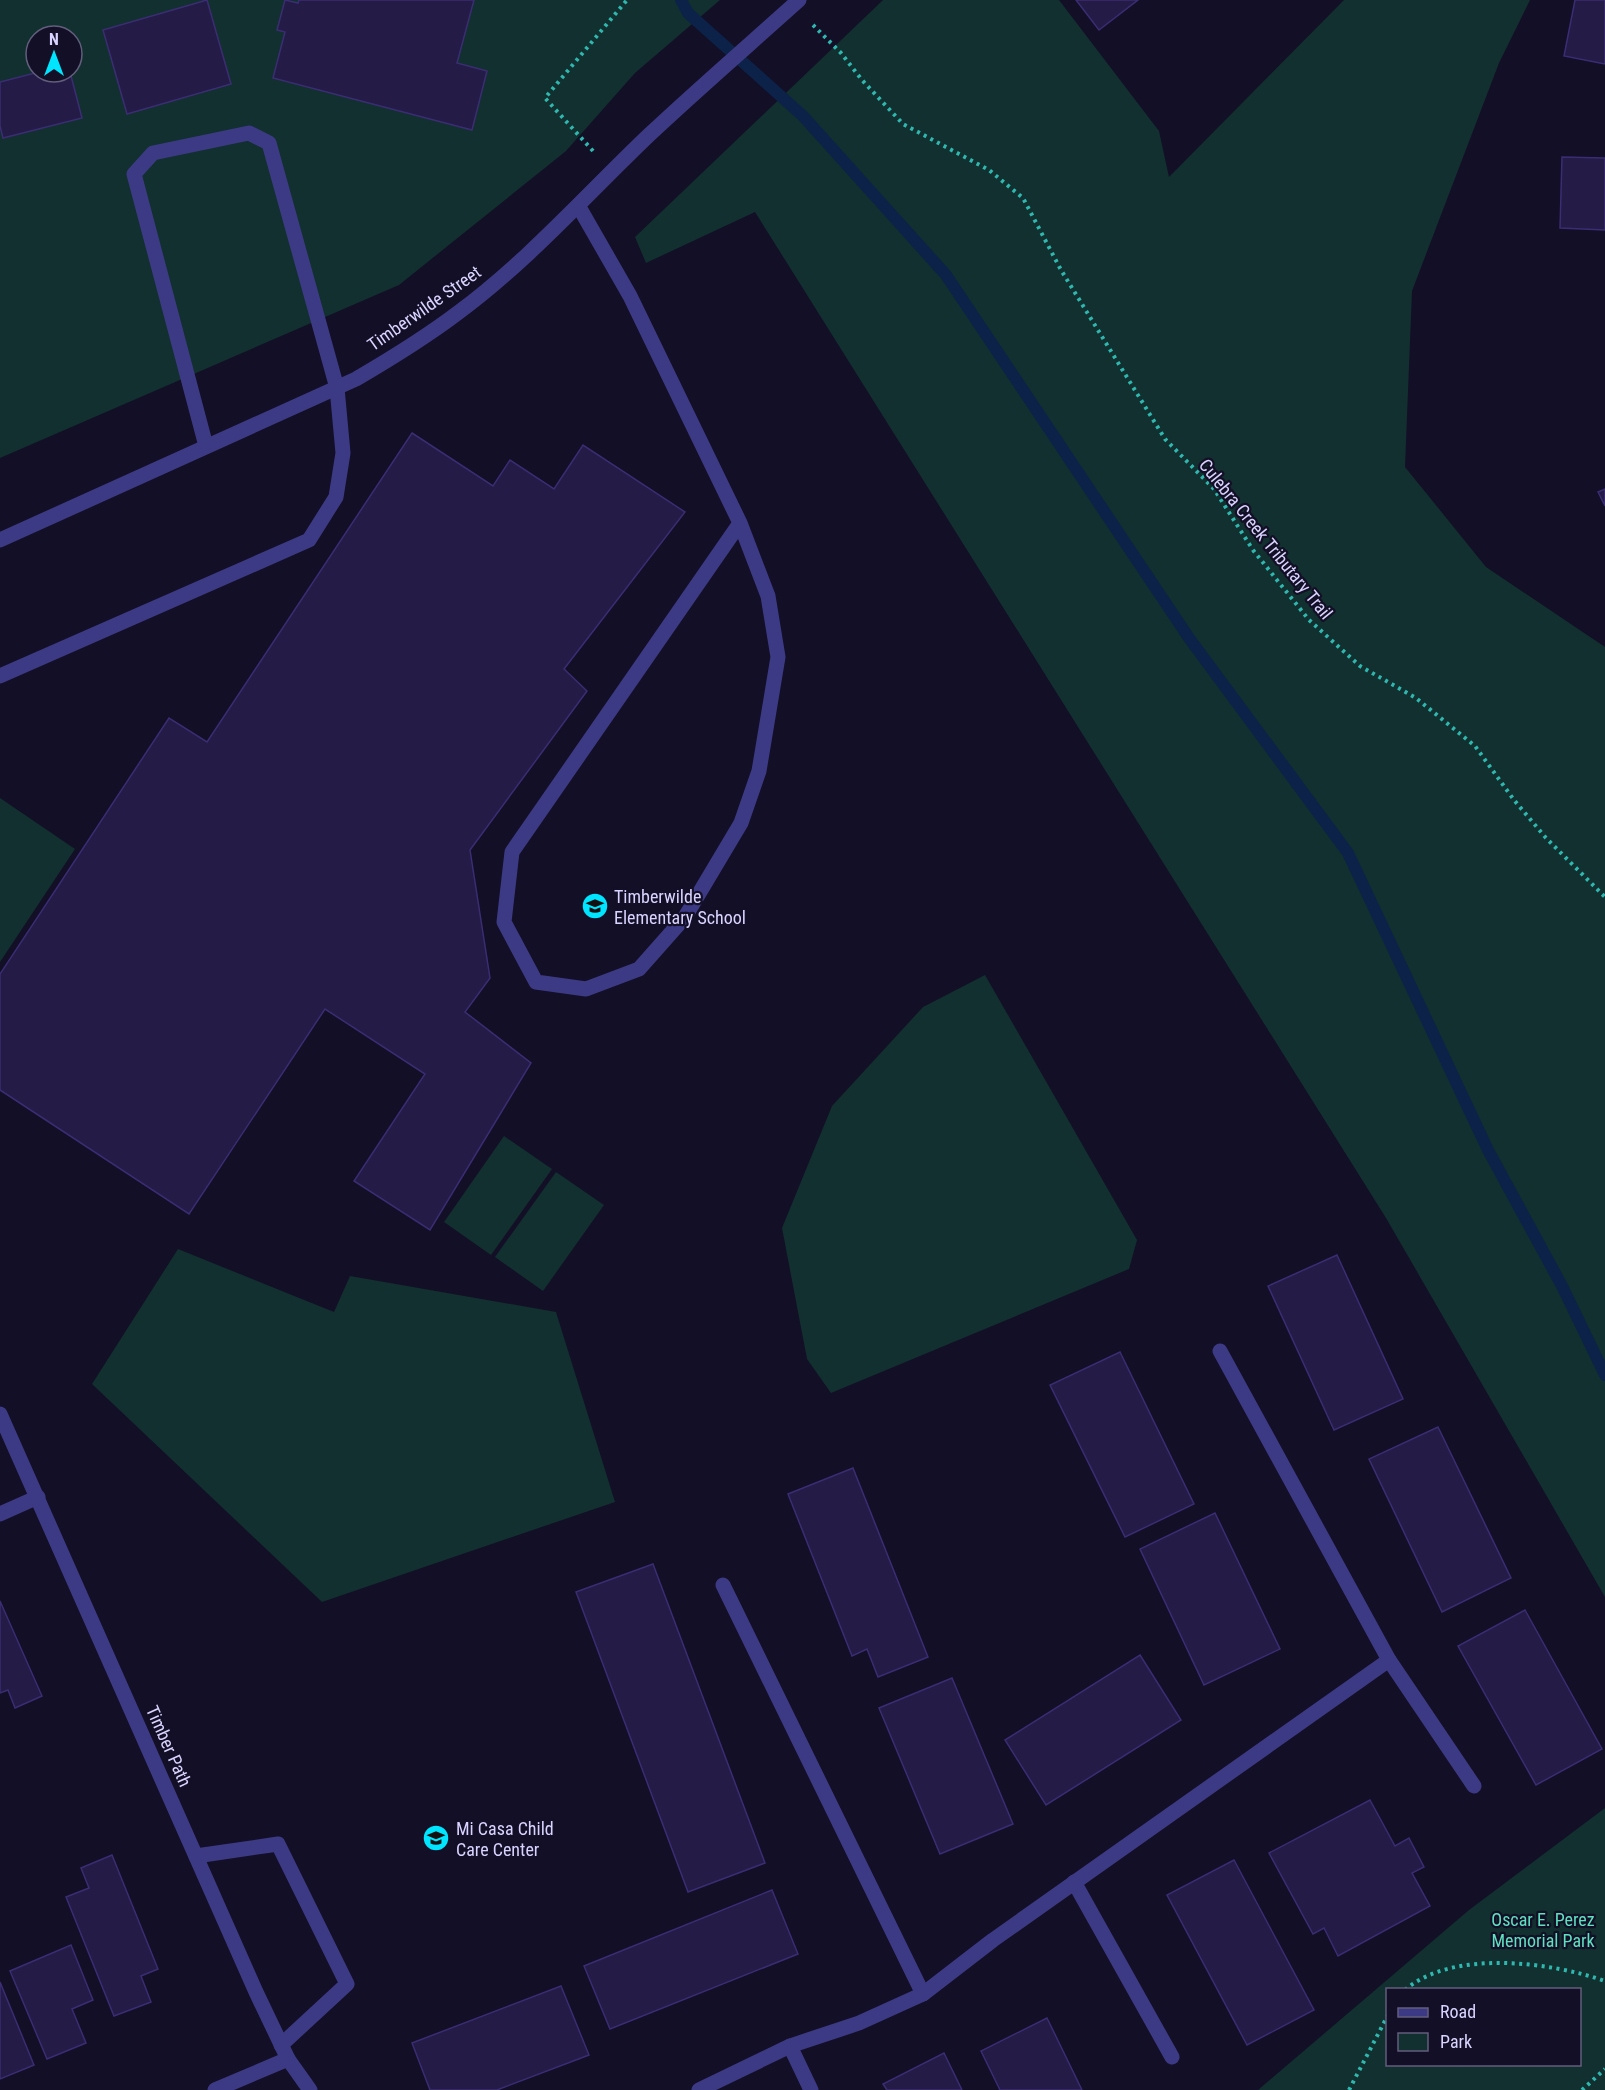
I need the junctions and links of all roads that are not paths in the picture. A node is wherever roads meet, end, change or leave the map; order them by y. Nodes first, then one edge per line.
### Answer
1 (799, 0) edge
2 (579, 207) junction
3 (337, 388) junction
4 (206, 446) junction
5 (740, 523) junction
6 (0, 540) edge
7 (0, 676) edge
8 (1220, 1351) dead end
9 (0, 1414) edge
10 (38, 1497) junction
11 (0, 1514) edge
12 (723, 1585) dead end
13 (1389, 1660) junction
14 (1474, 1786) dead end
15 (196, 1857) junction
16 (1074, 1882) junction
17 (923, 1994) junction
18 (281, 2044) junction
19 (790, 2046) junction
20 (1172, 2057) dead end
21 (288, 2059) junction
22 (214, 2090) edge
23 (310, 2090) edge
24 (699, 2090) edge
25 (811, 2090) edge

1 - 2 street, Timberwilde Street
2 - 3 street, Timberwilde Street
2 - 5 street
3 - 4 street, Timberwilde Street
3 - 4 street
3 - 7 street
4 - 6 street, Timberwilde Street
5 - 5 street
8 - 13 street
9 - 10 street, Timber Path
10 - 11 street
10 - 15 street, Timber Path
12 - 17 street
13 - 14 street
13 - 16 street
15 - 18 street, Timber Path
15 - 18 street
16 - 17 street
16 - 20 street
17 - 19 street
18 - 21 street, Timber Path
19 - 24 street
19 - 25 street
21 - 22 street
21 - 23 street, Timber Path

